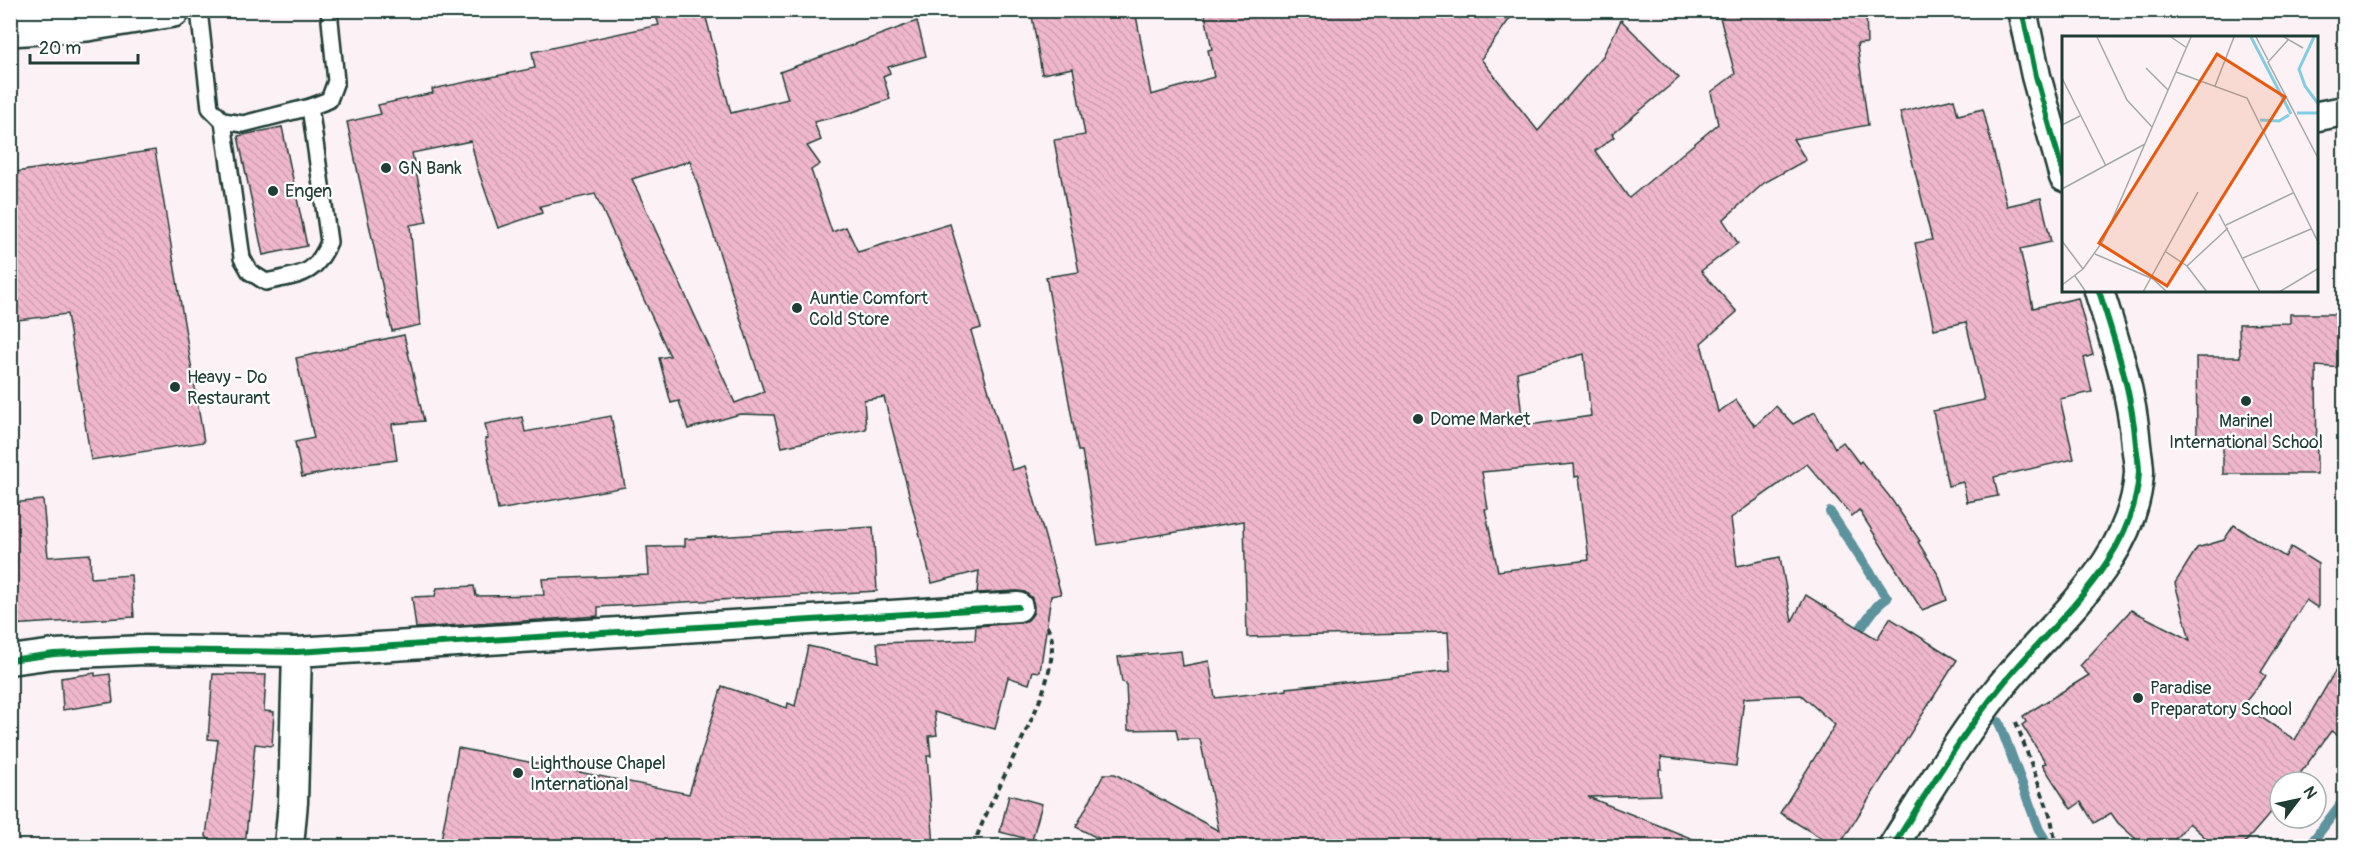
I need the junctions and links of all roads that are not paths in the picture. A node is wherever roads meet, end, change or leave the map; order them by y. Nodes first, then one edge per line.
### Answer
1 (173, 10) edge
2 (199, 10) edge
3 (329, 10) edge
4 (2022, 10) edge
5 (10, 29) edge
6 (310, 107) junction
7 (2344, 111) edge
8 (2319, 116) edge
9 (223, 121) junction
10 (2062, 166) edge
11 (2099, 292) edge
12 (1018, 607) road end
13 (297, 652) junction
14 (10, 660) edge
15 (289, 846) edge
16 (1893, 846) edge

1 - 5 main road
2 - 9 lane
3 - 6 lane
4 - 10 street
6 - 9 lane
6 - 9 lane
7 - 8 street
11 - 16 street
12 - 13 street
13 - 14 street
13 - 15 street

